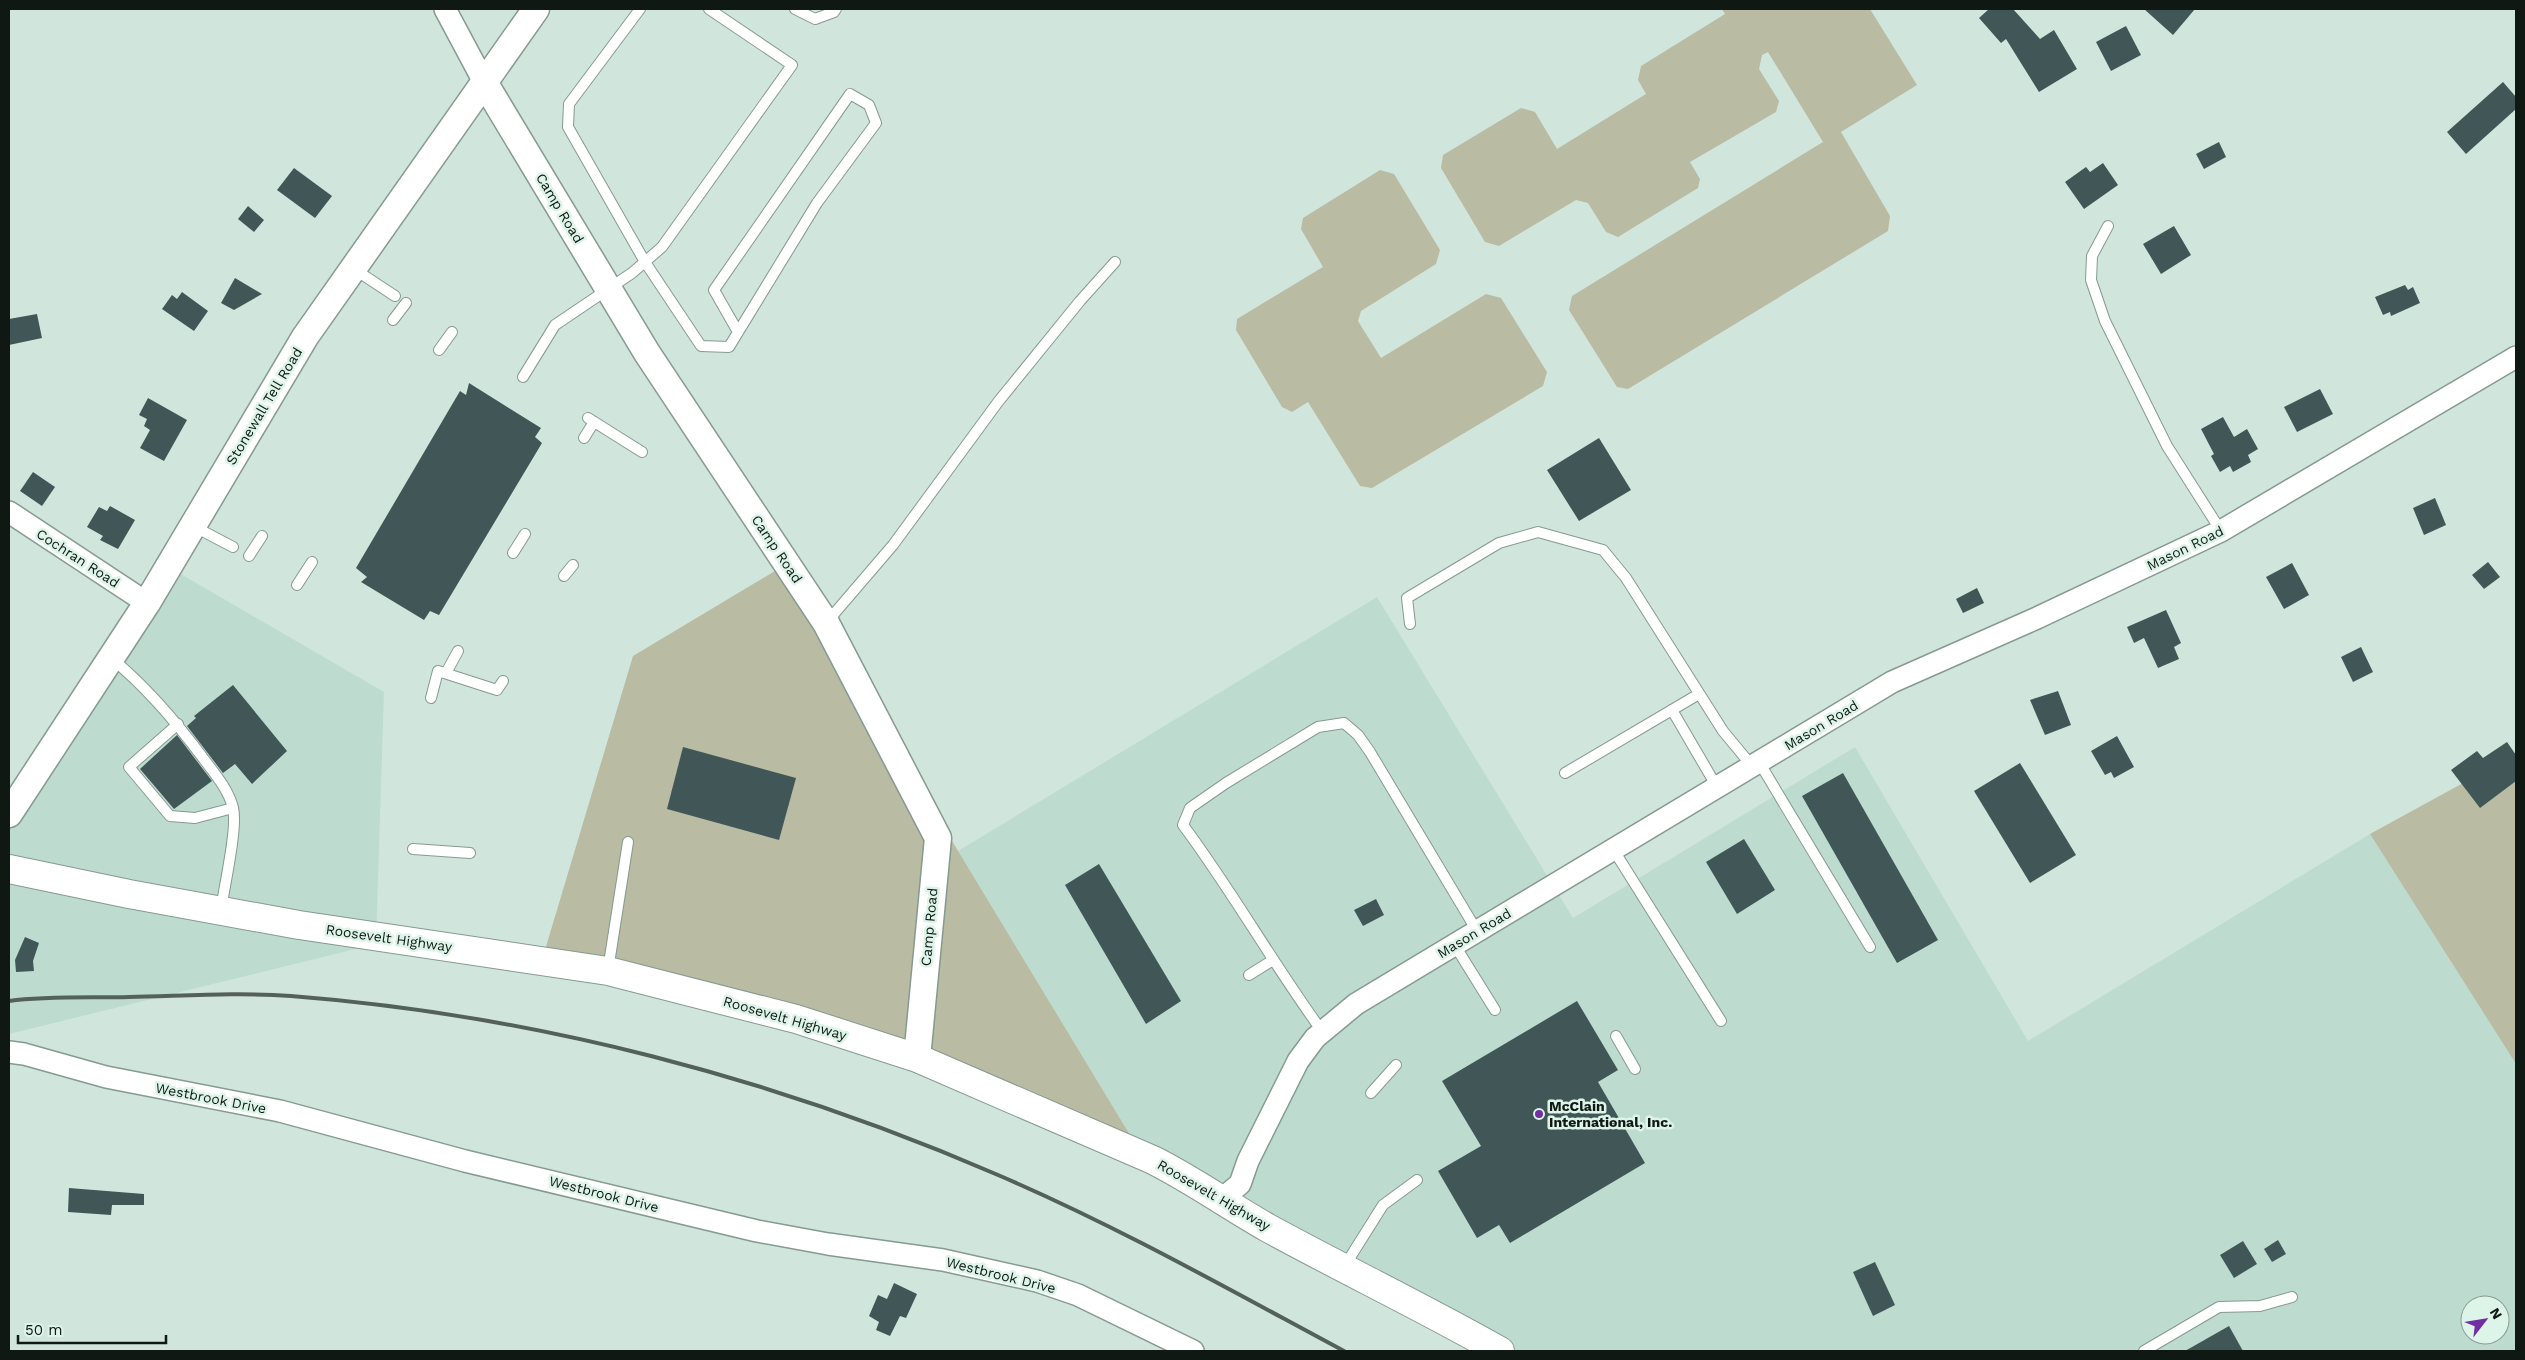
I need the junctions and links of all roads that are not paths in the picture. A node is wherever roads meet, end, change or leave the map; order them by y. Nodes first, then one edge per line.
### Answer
1 (445, 9) edge
2 (536, 9) edge
3 (640, 9) edge
4 (709, 9) edge
5 (795, 9) edge
6 (836, 9) edge
7 (484, 82) junction
8 (2108, 226) dead end
9 (645, 262) junction
10 (1115, 262) dead end
11 (353, 268) junction
12 (609, 290) junction
13 (396, 296) dead end
14 (406, 303) dead end
15 (393, 320) dead end
16 (452, 332) dead end
17 (738, 332) junction
18 (439, 350) dead end
19 (2516, 357) edge
20 (523, 377) dead end
21 (584, 438) dead end
22 (642, 452) dead end
23 (9, 512) edge
24 (193, 526) junction
25 (2222, 531) junction
26 (525, 534) dead end
27 (262, 536) dead end
28 (233, 547) dead end
29 (513, 553) dead end
30 (249, 556) dead end
31 (312, 562) dead end
32 (573, 565) dead end
33 (564, 576) dead end
34 (296, 585) dead end
35 (147, 603) junction
36 (826, 623) junction
37 (1410, 624) dead end
38 (458, 651) dead end
39 (111, 658) junction
40 (446, 673) junction
41 (503, 681) dead end
42 (1699, 694) junction
43 (431, 698) dead end
44 (1672, 710) junction
45 (178, 724) junction
46 (1755, 764) junction
47 (1565, 773) dead end
48 (1717, 787) junction
49 (233, 808) junction
50 (9, 814) edge
51 (628, 842) dead end
52 (414, 849) dead end
53 (1613, 849) junction
54 (470, 853) dead end
55 (9, 869) edge
56 (221, 911) junction
57 (1477, 931) junction
58 (1454, 944) junction
59 (1870, 947) dead end
60 (1273, 960) junction
61 (608, 971) junction
62 (1249, 975) dead end
63 (1495, 1010) dead end
64 (1721, 1021) dead end
65 (1322, 1031) junction
66 (1616, 1036) dead end
67 (9, 1052) edge
68 (917, 1058) junction
69 (1396, 1065) dead end
70 (1635, 1069) dead end
71 (1372, 1093) dead end
72 (1417, 1180) dead end
73 (1219, 1201) junction
74 (1344, 1267) junction
75 (2292, 1297) dead end
76 (1193, 1351) edge
77 (1500, 1351) edge
78 (2144, 1351) edge

1 - 7 street
2 - 7 street, Stonewall Tell Road
3 - 9 lane
4 - 9 lane
5 - 6 lane
7 - 11 street, Stonewall Tell Road
7 - 12 street, Camp Road
8 - 25 lane
9 - 12 lane
9 - 17 lane
10 - 36 lane
11 - 13 lane
11 - 24 street, Stonewall Tell Road
12 - 20 lane
12 - 36 street, Camp Road
14 - 15 lane
16 - 18 lane
17 - 17 lane
19 - 25 street, Mason Road
21 - 22 lane
23 - 35 street, Cochran Road
24 - 28 lane
24 - 35 street, Stonewall Tell Road
25 - 46 street, Mason Road
26 - 29 lane
27 - 30 lane
31 - 34 lane
32 - 33 lane
35 - 39 street, Stonewall Tell Road
36 - 68 street, Camp Road
37 - 42 lane
38 - 40 lane
39 - 45 lane
39 - 50 street, Stonewall Tell Road
40 - 41 lane
40 - 43 lane
42 - 44 lane
42 - 46 lane
44 - 47 lane
44 - 48 lane
45 - 49 lane
45 - 49 lane
46 - 48 street, Mason Road
46 - 59 lane
48 - 53 street, Mason Road
49 - 56 lane
51 - 61 lane
52 - 54 lane
53 - 57 street, Mason Road
53 - 64 lane
55 - 56 main road, Roosevelt Highway
56 - 61 main road, Roosevelt Highway
57 - 58 street, Mason Road
57 - 60 lane
58 - 63 lane
58 - 65 street, Mason Road
60 - 62 lane
60 - 65 lane
61 - 68 main road, Roosevelt Highway
65 - 73 street, Mason Road
66 - 70 lane
67 - 76 street, Westbrook Drive
68 - 73 main road, Roosevelt Highway
69 - 71 lane
72 - 74 lane
73 - 74 main road, Roosevelt Highway
74 - 77 main road, Roosevelt Highway
75 - 78 lane

